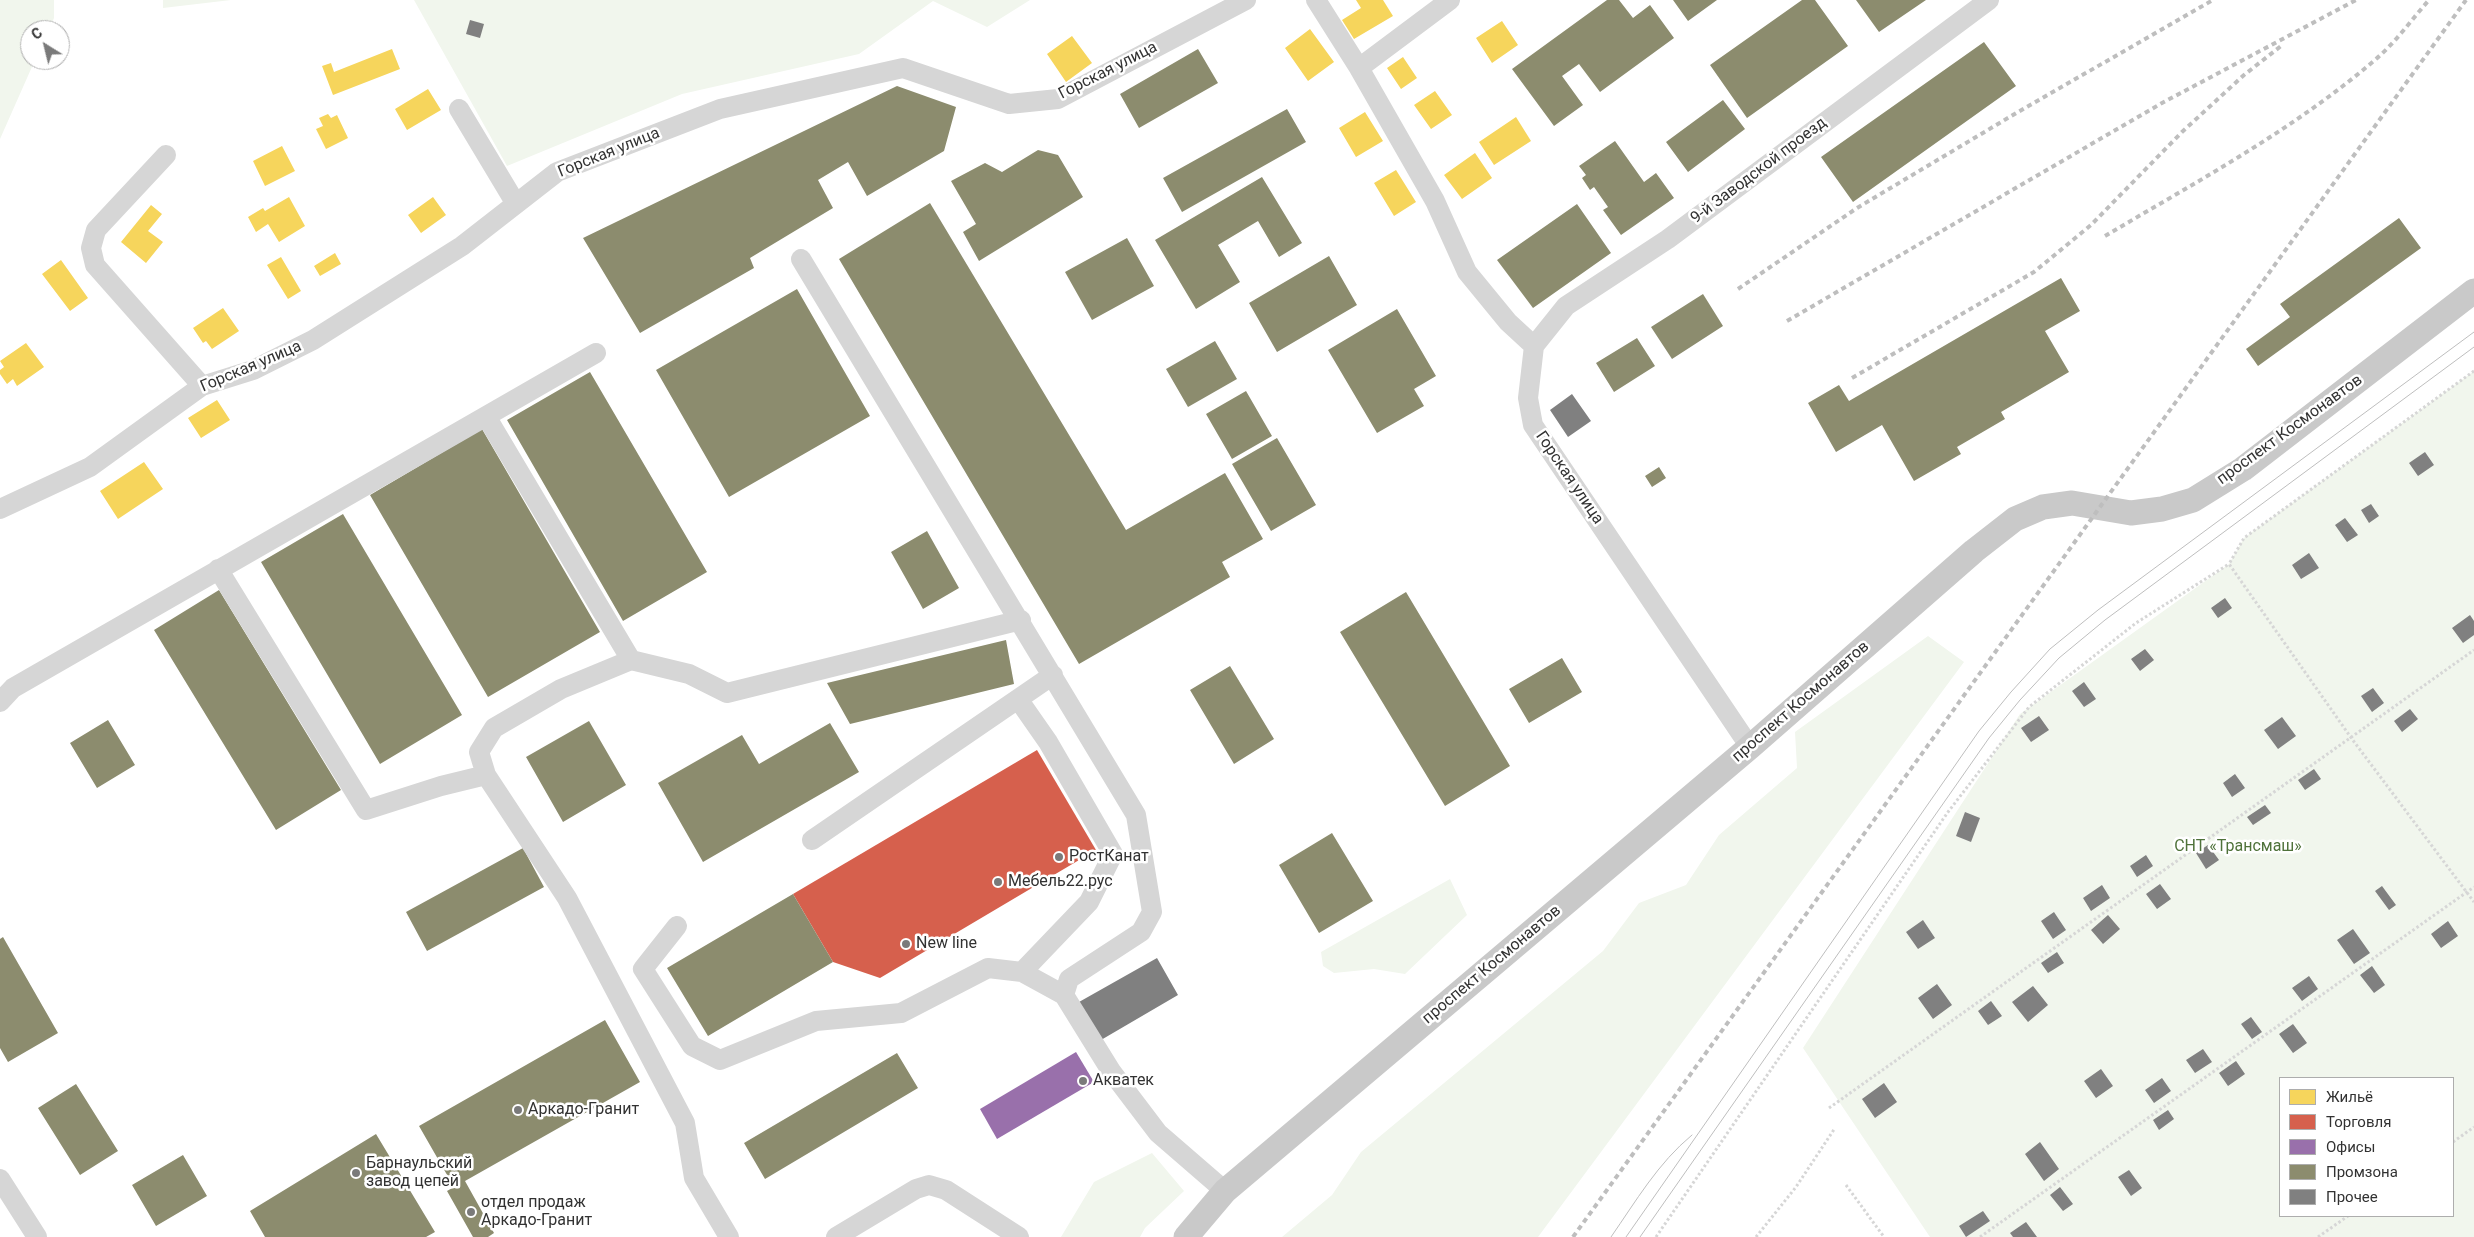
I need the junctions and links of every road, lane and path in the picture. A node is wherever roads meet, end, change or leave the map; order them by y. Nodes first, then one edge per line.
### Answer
1 (1246, 0) edge
2 (1316, 0) edge
3 (1450, 0) edge
4 (1989, 0) edge
5 (1359, 68) junction
6 (459, 109) dead end
7 (166, 155) dead end
8 (516, 204) junction
9 (801, 259) dead end
10 (2474, 291) edge
11 (1534, 346) junction
12 (596, 353) dead end
13 (2474, 371) edge
14 (202, 386) junction
15 (486, 416) junction
16 (0, 509) edge
17 (2229, 564) junction
18 (218, 569) junction
19 (1021, 620) junction
20 (2474, 650) edge
21 (631, 660) junction
22 (1054, 675) junction
23 (1018, 699) junction
24 (0, 702) edge
25 (2352, 739) junction
26 (1750, 747) junction
27 (486, 775) junction
28 (812, 840) dead end
29 (2474, 887) edge
30 (2467, 892) junction
31 (2474, 902) edge
32 (677, 926) dead end
33 (1022, 972) junction
34 (1064, 995) junction
35 (1829, 1108) dead end
36 (2474, 1127) edge
37 (1835, 1128) dead end
38 (2454, 1141) edge
39 (0, 1179) edge
40 (1846, 1185) dead end
41 (1225, 1190) junction
42 (2347, 1217) edge
43 (36, 1237) edge
44 (728, 1237) edge
45 (836, 1237) edge
46 (1019, 1237) edge
47 (1186, 1237) edge
48 (1656, 1237) edge
49 (1756, 1237) edge
50 (1884, 1237) edge
51 (1980, 1237) edge
52 (2318, 1237) edge

1 - 8 street, Горская улица
2 - 5 street
3 - 5 street
4 - 11 street, 9-й Заводской проезд
5 - 11 street
6 - 8 street
7 - 14 street
8 - 14 street, Горская улица
9 - 19 street
10 - 26 main road, проспект Космонавтов
11 - 26 street, Горская улица
12 - 15 street
13 - 17 path
14 - 16 street, Горская улица
15 - 18 street
15 - 21 street
17 - 25 path
17 - 48 path
18 - 24 street
18 - 27 street
19 - 21 street
19 - 22 street
20 - 25 path
21 - 27 street
22 - 23 street
22 - 34 street
23 - 28 street
23 - 33 street
25 - 30 path
25 - 35 path
26 - 41 main road, проспект Космонавтов
27 - 44 street
29 - 30 path
30 - 31 path
30 - 51 path
32 - 33 street
33 - 34 street
34 - 41 street
36 - 38 path
37 - 49 path
39 - 43 street
40 - 50 path
41 - 47 main road, проспект Космонавтов
42 - 52 path
45 - 46 street

